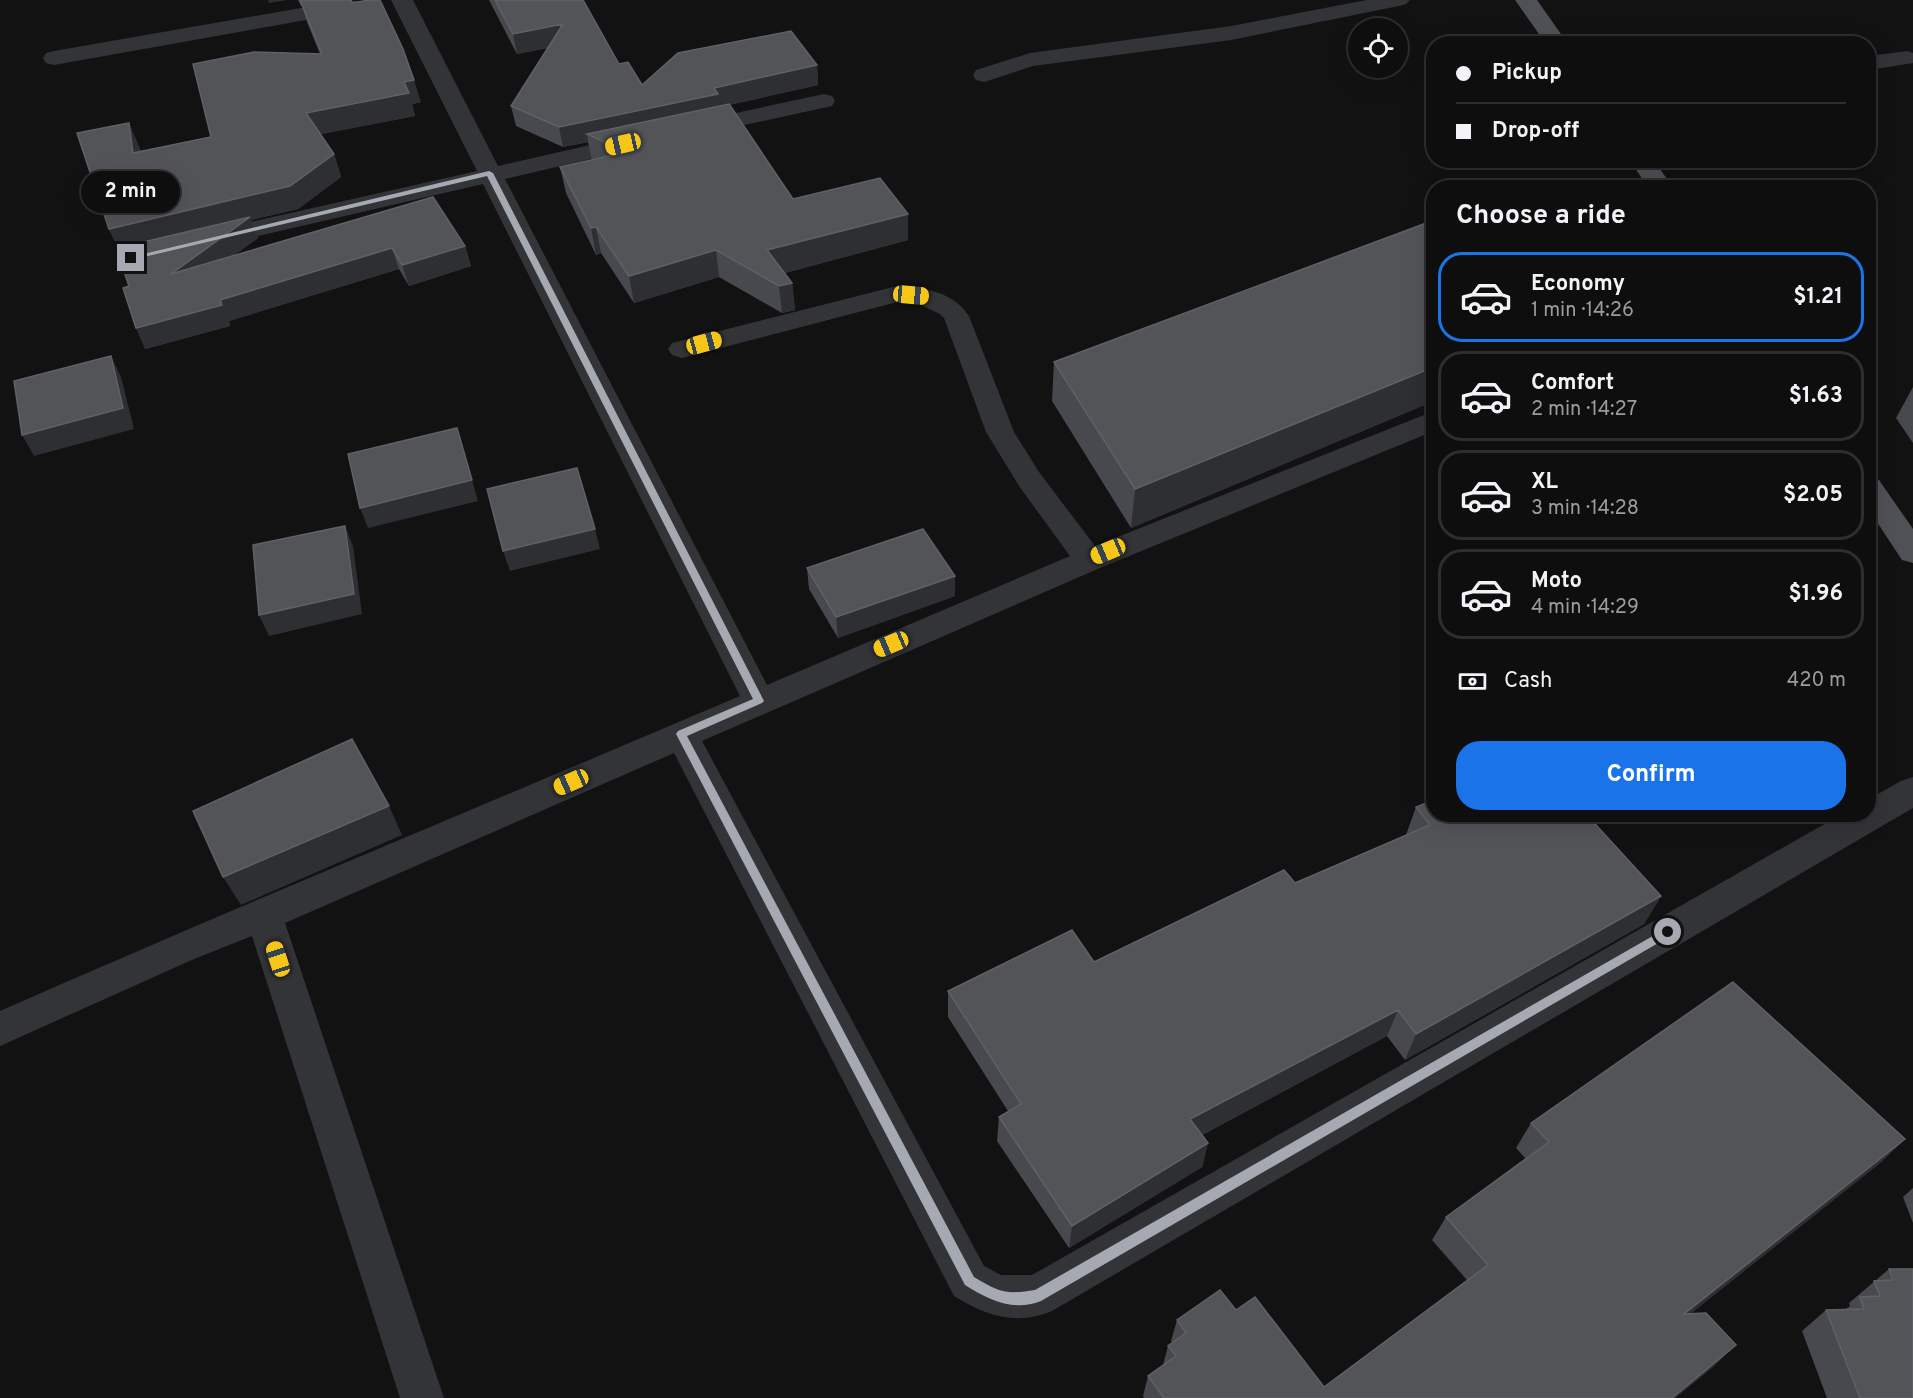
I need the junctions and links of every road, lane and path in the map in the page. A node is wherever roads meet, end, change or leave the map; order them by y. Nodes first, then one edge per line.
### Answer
1 (402, 0) edge
2 (1399, 0) edge
3 (1526, 0) edge
4 (372, 2) edge
5 (1551, 36) edge
6 (54, 58) dead end
7 (1908, 58) dead end
8 (1876, 62) edge
9 (984, 75) dead end
10 (824, 101) dead end
11 (489, 173) junction
12 (189, 244) edge
13 (682, 349) dead end
14 (1426, 423) edge
15 (1876, 497) edge
16 (1913, 552) edge
17 (1089, 560) junction
18 (759, 701) junction
19 (681, 734) junction
20 (1913, 791) edge
21 (1876, 812) edge
22 (1859, 822) edge
23 (264, 915) junction
24 (0, 1029) edge
25 (422, 1398) edge

1 - 11 street
2 - 9 street
3 - 5 main road
4 - 6 street
7 - 8 street
10 - 11 street
11 - 12 street
11 - 18 street
13 - 17 street
14 - 17 street
15 - 16 main road
17 - 18 street
18 - 19 street
19 - 22 street
19 - 23 street
20 - 21 street
23 - 24 street
23 - 25 street

